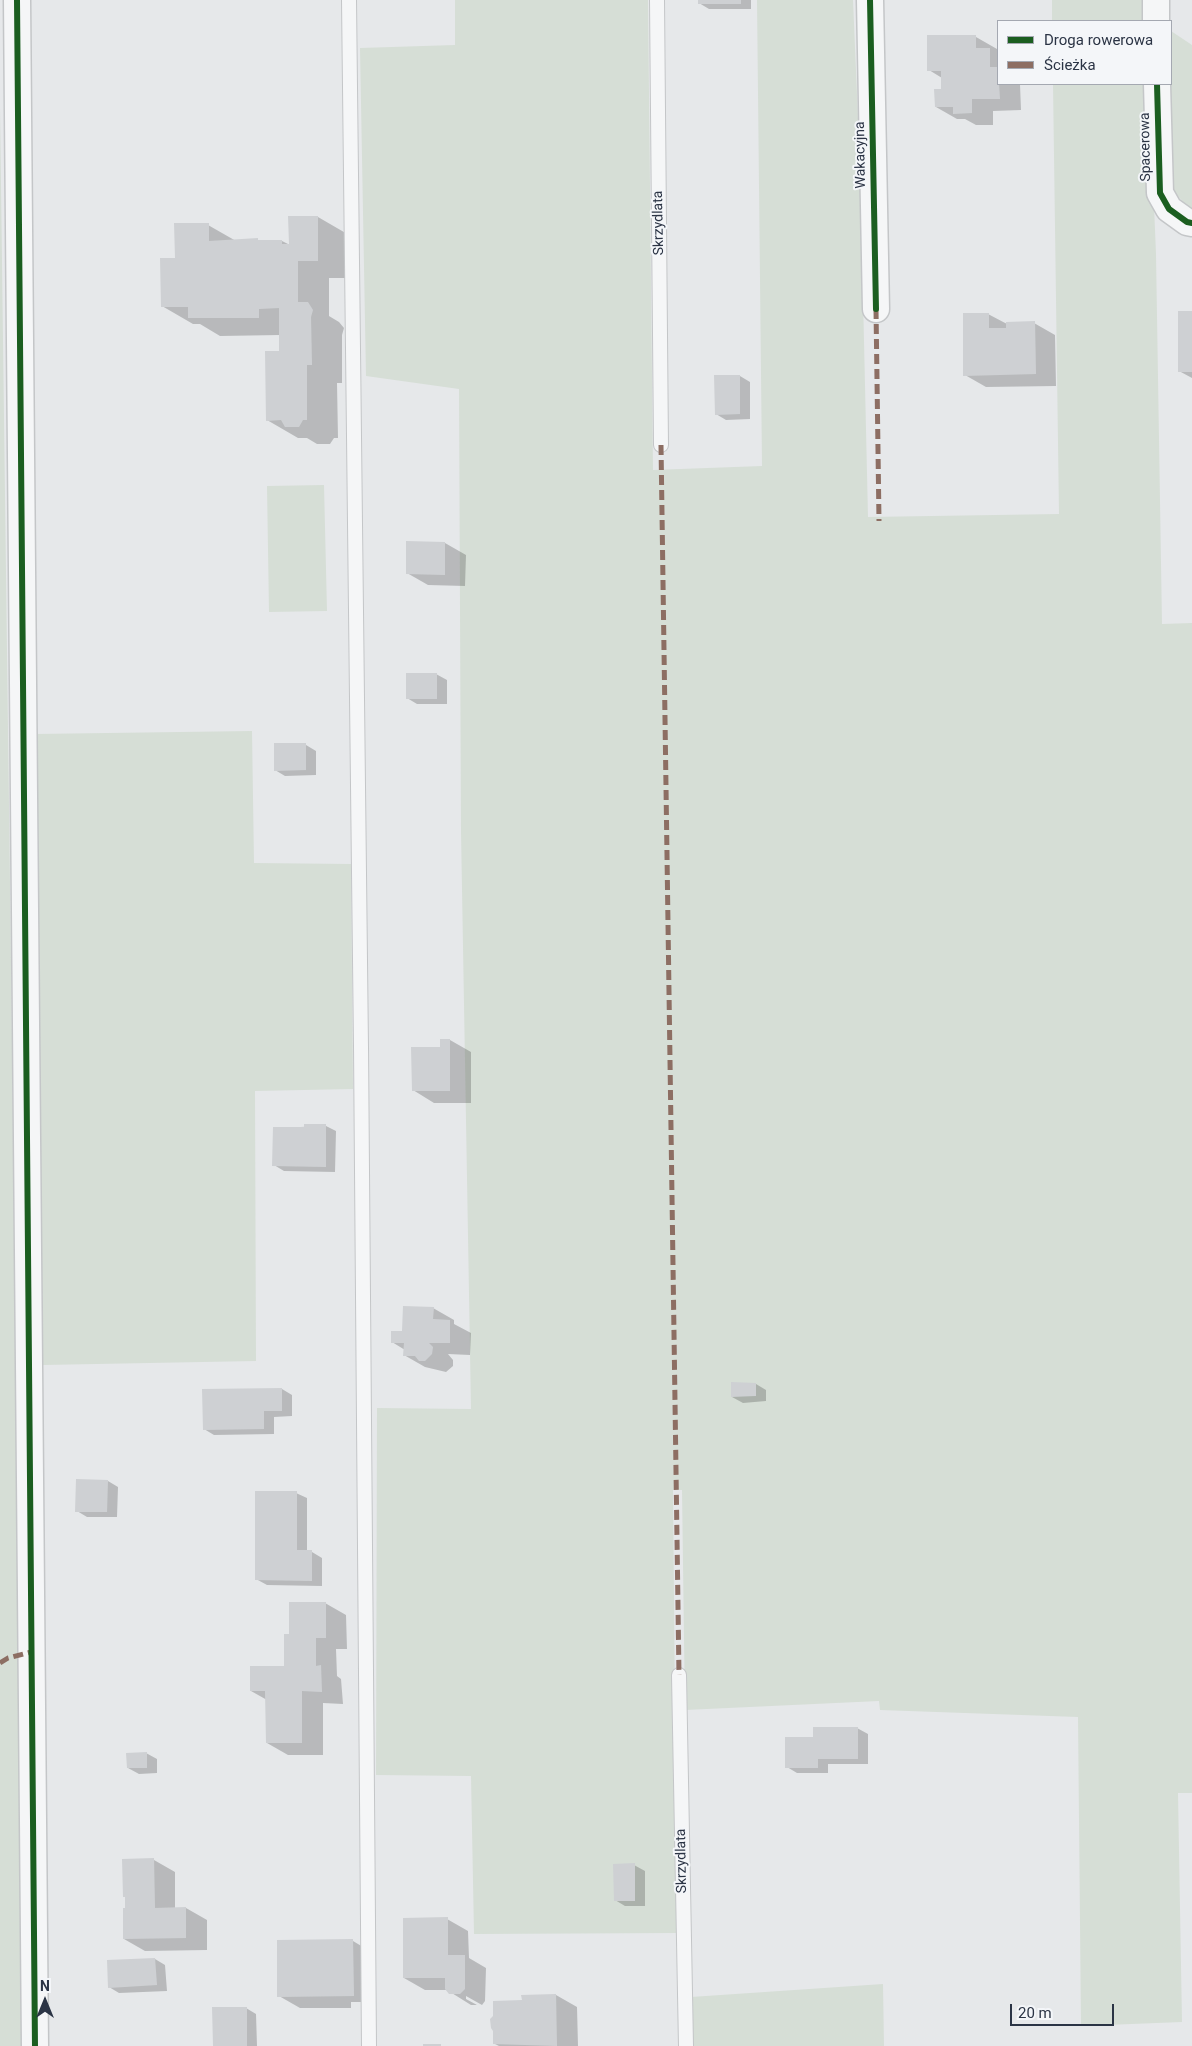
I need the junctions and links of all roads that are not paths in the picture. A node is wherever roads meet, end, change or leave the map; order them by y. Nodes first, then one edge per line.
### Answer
1 (17, 0) edge
2 (350, 0) edge
3 (657, 0) edge
4 (870, 0) edge
5 (1156, 0) edge
6 (1156, 20) edge
7 (1157, 85) edge
8 (1192, 223) edge
9 (876, 308) dead end
10 (661, 445) dead end
11 (679, 1675) dead end
12 (35, 2046) edge
13 (369, 2046) edge
14 (686, 2046) edge

1 - 12 street
2 - 13 lane
3 - 10 lane, Skrzydlata
4 - 9 street, Wakacyjna
5 - 6 street
7 - 8 street, Spacerowa
11 - 14 lane, Skrzydlata

